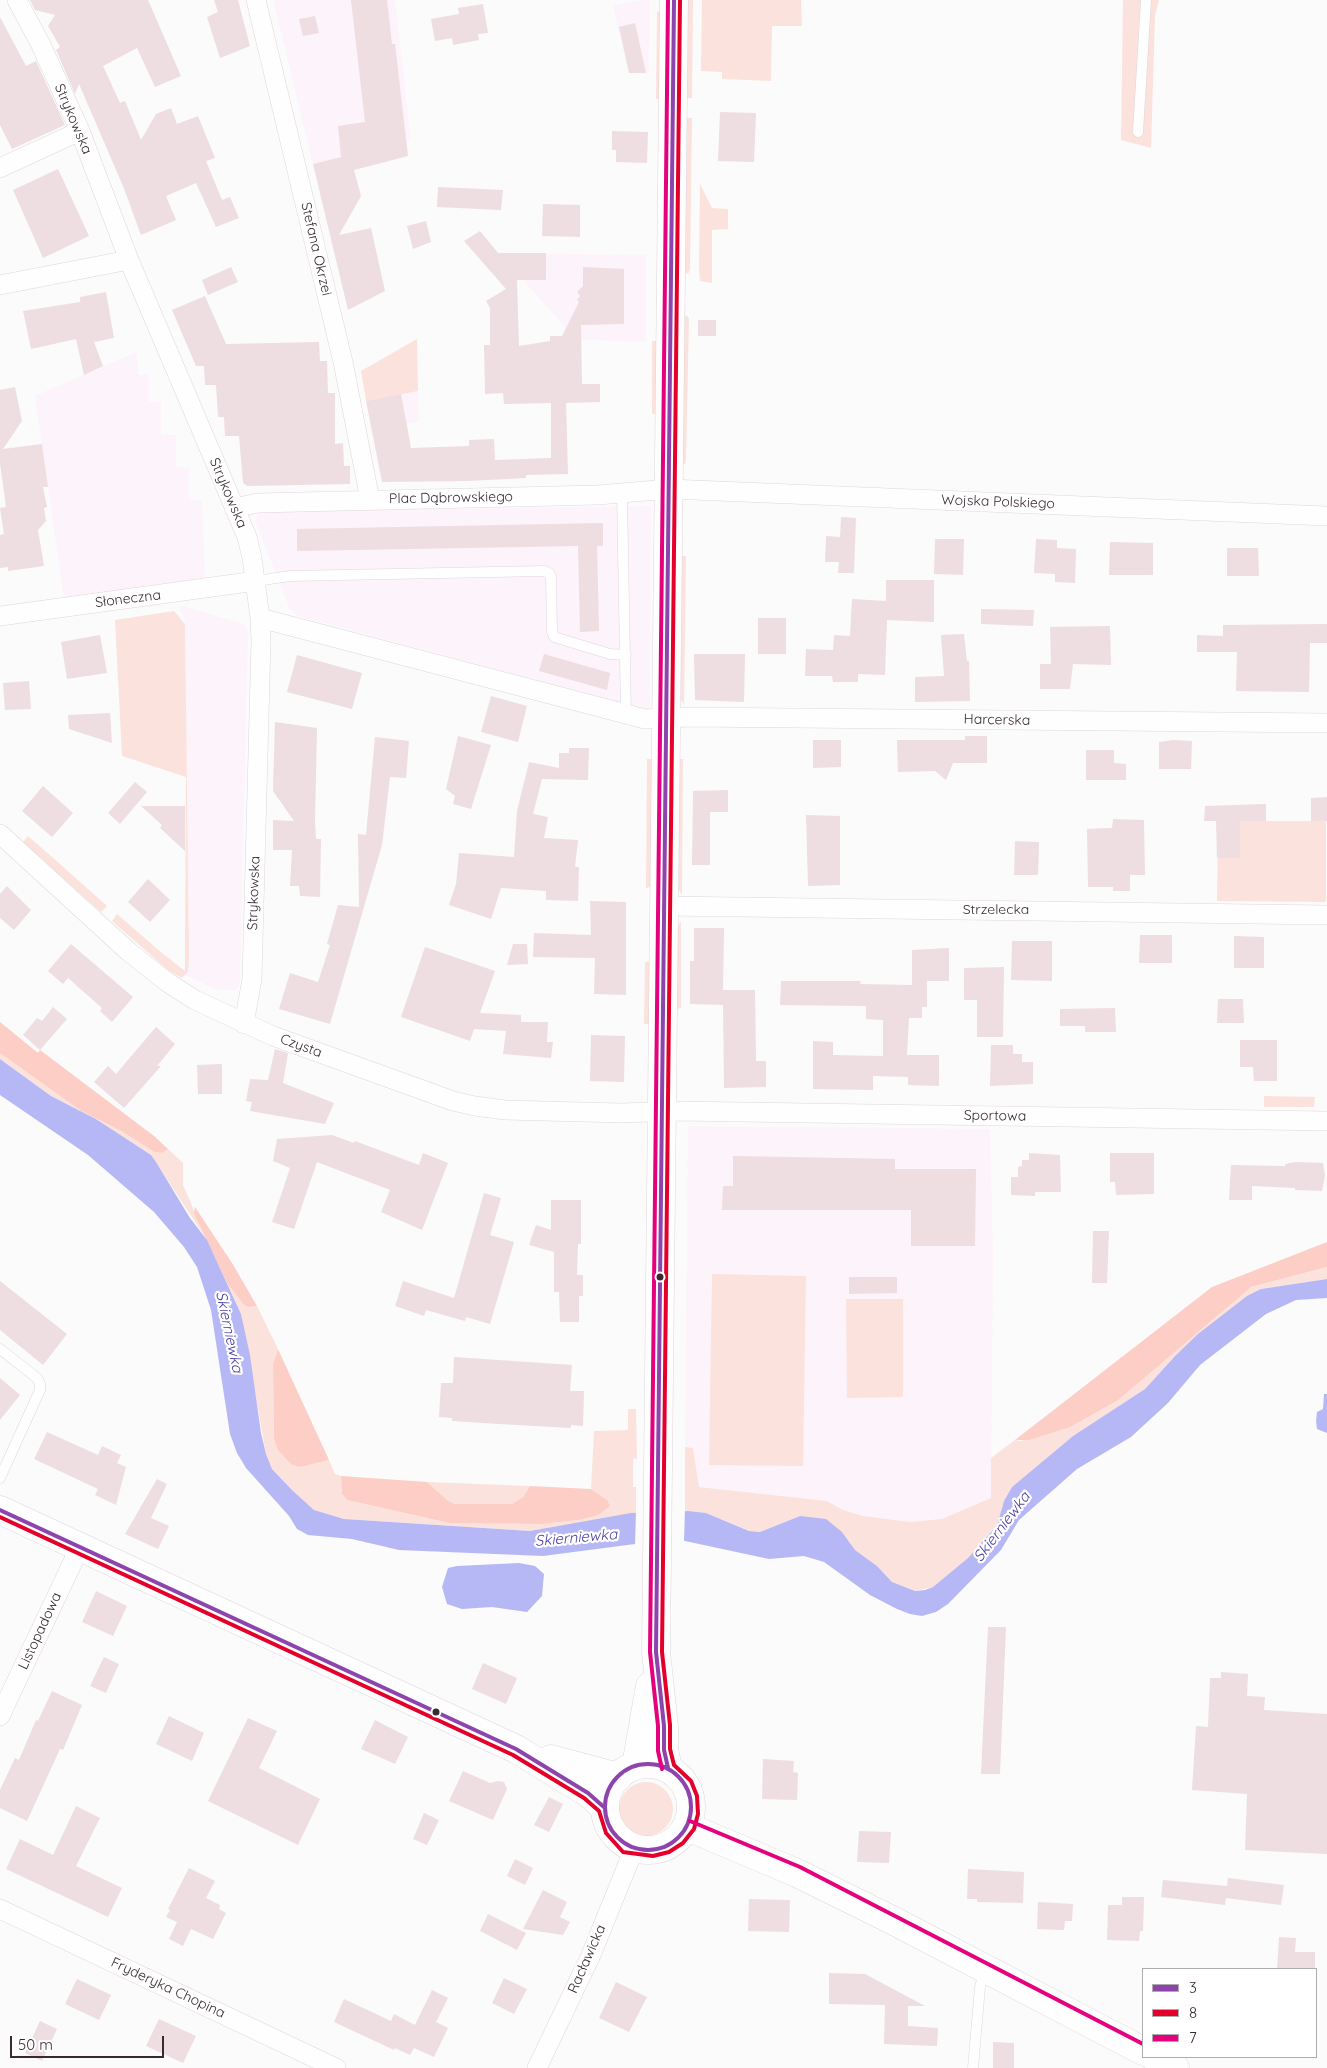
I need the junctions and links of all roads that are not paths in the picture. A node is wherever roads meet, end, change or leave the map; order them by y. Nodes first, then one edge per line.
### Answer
1 (17, 0) edge
2 (256, 0) edge
3 (674, 0) edge
4 (1146, 0) edge
5 (80, 131) junction
6 (1138, 132) dead end
7 (0, 168) edge
8 (129, 260) junction
9 (0, 285) edge
10 (669, 489) junction
11 (622, 494) junction
12 (370, 500) junction
13 (234, 508) junction
14 (1327, 516) edge
15 (256, 581) junction
16 (0, 616) edge
17 (260, 618) junction
18 (626, 656) junction
19 (626, 716) junction
20 (667, 718) junction
21 (1327, 723) edge
22 (0, 834) edge
23 (665, 906) junction
24 (1327, 915) edge
25 (244, 1024) junction
26 (662, 1113) junction
27 (1327, 1121) edge
28 (0, 1349) edge
29 (0, 1478) edge
30 (0, 1510) edge
31 (80, 1547) junction
32 (656, 1652) junction
33 (0, 1716) edge
34 (516, 1749) junction
35 (668, 1768) junction
36 (627, 1772) junction
37 (605, 1808) junction
38 (688, 1826) junction
39 (634, 1849) junction
40 (0, 1909) edge
41 (985, 1968) junction
42 (1142, 2050) edge
43 (1156, 2058) edge
44 (336, 2068) edge
45 (537, 2068) edge
46 (973, 2068) edge
47 (1176, 2068) edge

1 - 5 street, Strykowska
2 - 12 street, Stefana Okrzei
3 - 10 main road
4 - 6 lane
5 - 7 street
5 - 8 street, Strykowska
8 - 9 street
8 - 13 street, Strykowska
10 - 11 street, Plac Dąbrowskiego
10 - 14 street, Wojska Polskiego
10 - 20 main road
11 - 12 street, Plac Dąbrowskiego
11 - 18 lane
12 - 13 street, Plac Dąbrowskiego
13 - 15 street, Strykowska
15 - 16 street, Słoneczna
15 - 17 street, Strykowska
15 - 18 lane
17 - 19 street
17 - 25 street, Strykowska
18 - 19 lane
19 - 20 street
20 - 21 street, Harcerska
20 - 23 main road
22 - 25 street, Czysta
23 - 24 street, Strzelecka
23 - 26 main road
25 - 26 street, Czysta
26 - 27 street, Sportowa
26 - 32 main road
28 - 29 lane
30 - 31 main road
31 - 33 street, Listopadowa
31 - 34 main road
32 - 35 main road
32 - 36 main road
34 - 36 main road
34 - 37 main road
35 - 36 main road
35 - 38 main road
36 - 37 main road
37 - 39 main road
38 - 39 main road
38 - 41 main road
39 - 45 street, Racławicka
40 - 44 street, Fryderyka Chopina
41 - 42 main road
41 - 46 lane
43 - 47 main road

